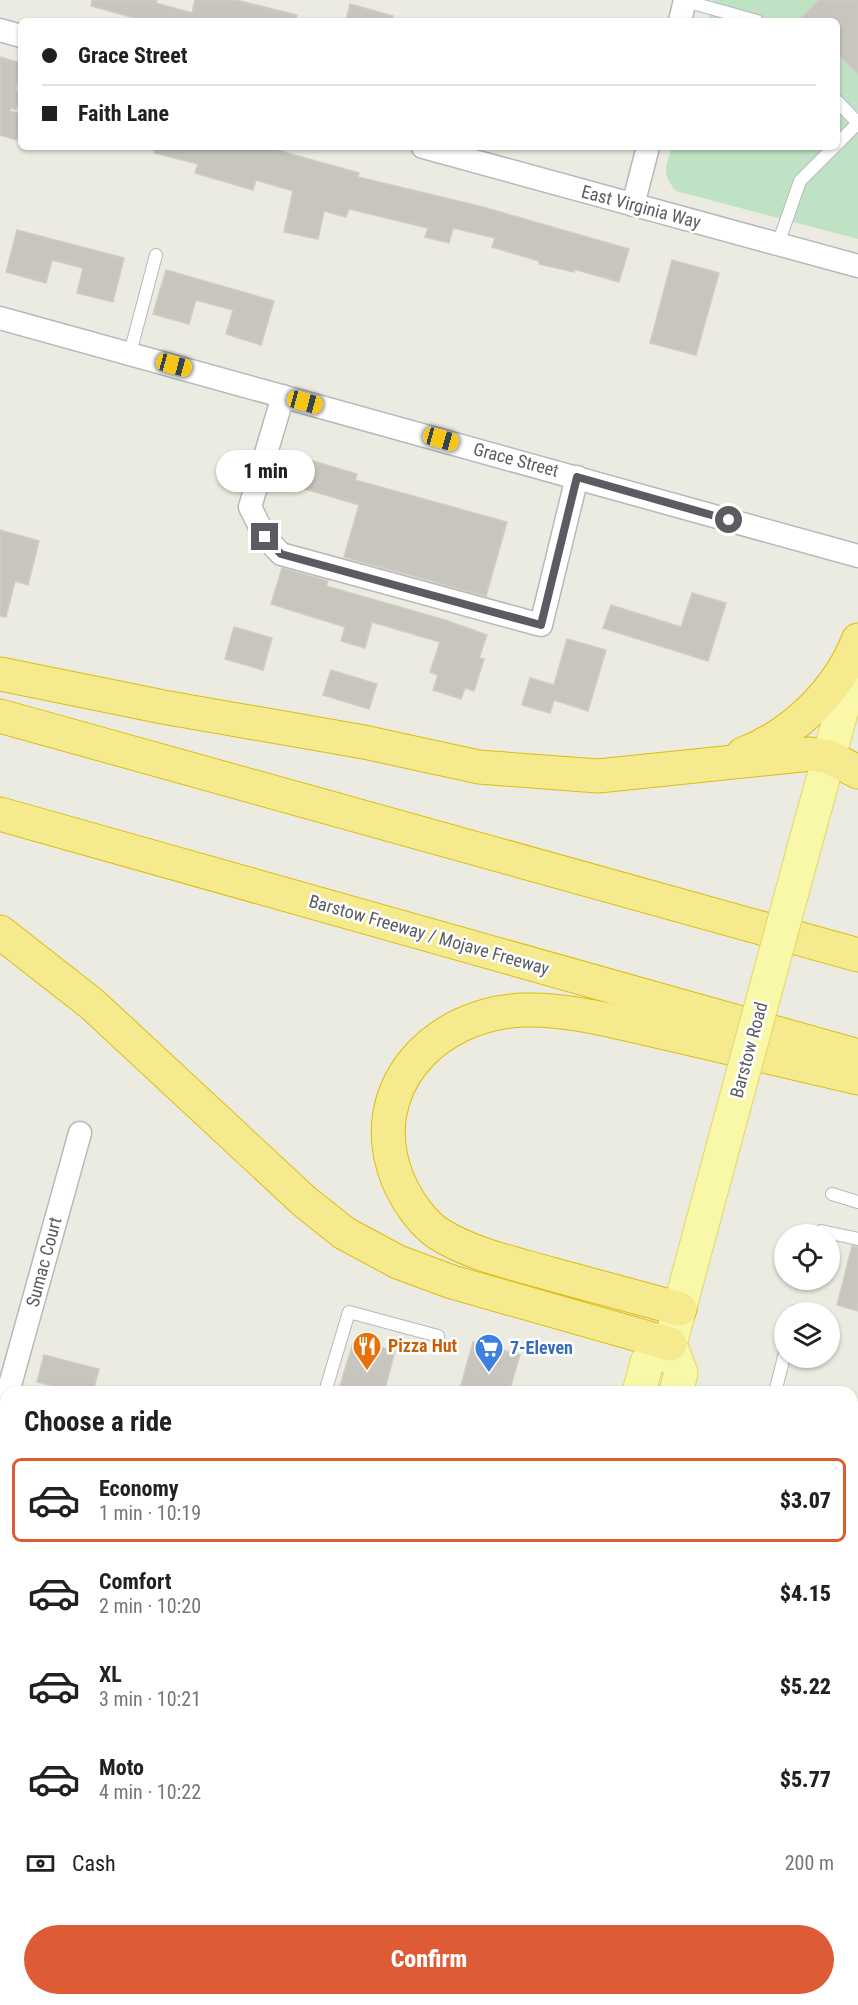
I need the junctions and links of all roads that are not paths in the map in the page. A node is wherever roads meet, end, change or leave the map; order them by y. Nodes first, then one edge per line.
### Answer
1 (685, 0) edge
2 (681, 18) edge
3 (747, 18) edge
4 (0, 30) edge
5 (18, 35) edge
6 (840, 104) edge
7 (858, 123) edge
8 (840, 142) edge
9 (434, 150) edge
10 (647, 150) edge
11 (832, 150) edge
12 (633, 205) junction
13 (778, 244) junction
14 (156, 255) dead end
15 (858, 266) edge
16 (0, 318) edge
17 (130, 353) junction
18 (283, 396) junction
19 (577, 477) junction
20 (858, 556) edge
21 (858, 640) edge
22 (858, 651) edge
23 (0, 674) edge
24 (0, 716) edge
25 (829, 757) junction
26 (717, 763) junction
27 (858, 772) edge
28 (0, 814) edge
29 (0, 932) edge
30 (858, 955) edge
31 (858, 1056) edge
32 (858, 1078) edge
33 (80, 1133) dead end
34 (832, 1194) dead end
35 (858, 1202) edge
36 (840, 1235) edge
37 (858, 1239) edge
38 (680, 1309) junction
39 (438, 1336) dead end
40 (670, 1344) junction
41 (781, 1368) edge
42 (10, 1386) edge
43 (327, 1386) edge
44 (641, 1386) edge
45 (678, 1386) edge
46 (777, 1386) edge

1 - 2 street
1 - 3 lane
4 - 5 street
6 - 7 lane
7 - 8 lane
9 - 12 street, East Virginia Way
10 - 12 street
11 - 13 lane
12 - 13 street, East Virginia Way
13 - 15 street, East Virginia Way
14 - 17 lane
16 - 17 street, Grace Street
17 - 18 street, Grace Street
18 - 19 street, Grace Street
18 - 19 street
19 - 20 street, Grace Street
21 - 26 highway
22 - 25 main road, Barstow Road
23 - 26 highway
24 - 30 highway
25 - 26 highway
25 - 27 highway
25 - 38 main road, Barstow Road, bridge
28 - 31 highway, Barstow Freeway / Mojave Freeway
29 - 40 highway
32 - 38 highway
33 - 42 street, Sumac Court
34 - 35 lane
36 - 37 lane
38 - 40 main road, Barstow Road
39 - 43 lane
40 - 44 main road
40 - 45 main road
41 - 46 lane

